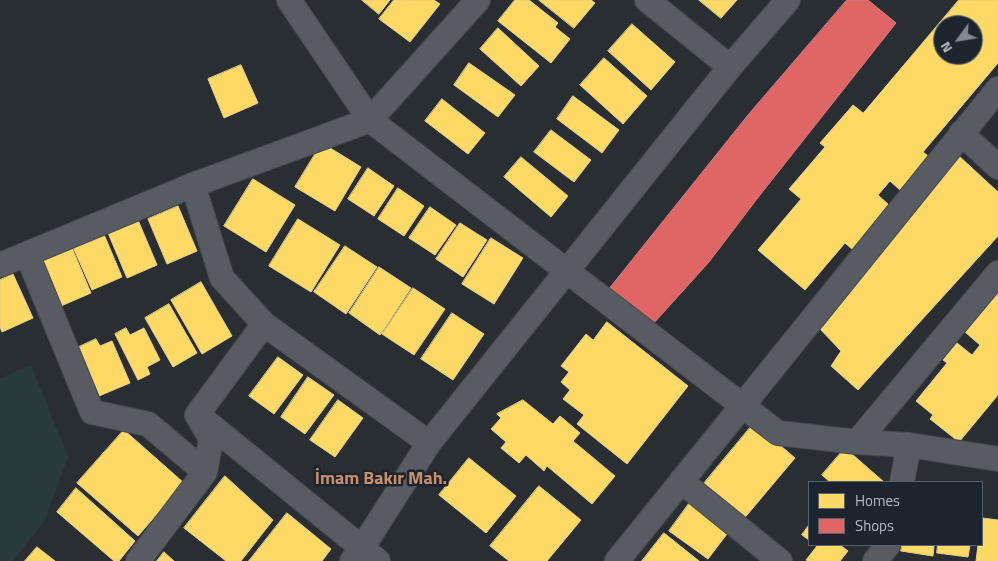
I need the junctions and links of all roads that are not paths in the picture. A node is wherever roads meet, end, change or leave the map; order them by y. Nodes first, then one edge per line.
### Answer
1 (289, 0) edge
2 (478, 0) edge
3 (647, 0) edge
4 (788, 0) edge
5 (730, 67) junction
6 (998, 89) edge
7 (370, 120) junction
8 (961, 133) junction
9 (998, 167) edge
10 (194, 186) junction
11 (27, 254) junction
12 (0, 265) edge
13 (567, 272) junction
14 (998, 273) edge
15 (264, 324) junction
16 (742, 406) junction
17 (197, 415) junction
18 (857, 442) junction
19 (429, 443) junction
20 (909, 445) junction
21 (998, 459) edge
22 (205, 472) junction
23 (681, 481) junction
24 (902, 481) edge
25 (887, 546) edge
26 (364, 556) edge
27 (138, 561) edge
28 (617, 561) edge
29 (780, 561) edge
30 (875, 561) edge

1 - 7 street
2 - 7 street
3 - 5 street
4 - 5 street
5 - 13 street
6 - 8 street
7 - 10 street
7 - 13 street
8 - 9 street
8 - 16 street
10 - 11 street
10 - 15 street
11 - 12 street
11 - 22 street
13 - 16 street
13 - 19 street
14 - 18 street
15 - 17 street
15 - 19 street
16 - 18 street
16 - 23 street
17 - 22 street
17 - 26 street
18 - 20 street
19 - 26 street
20 - 21 street
20 - 24 street
22 - 27 street
23 - 28 street
23 - 29 street
25 - 30 street

